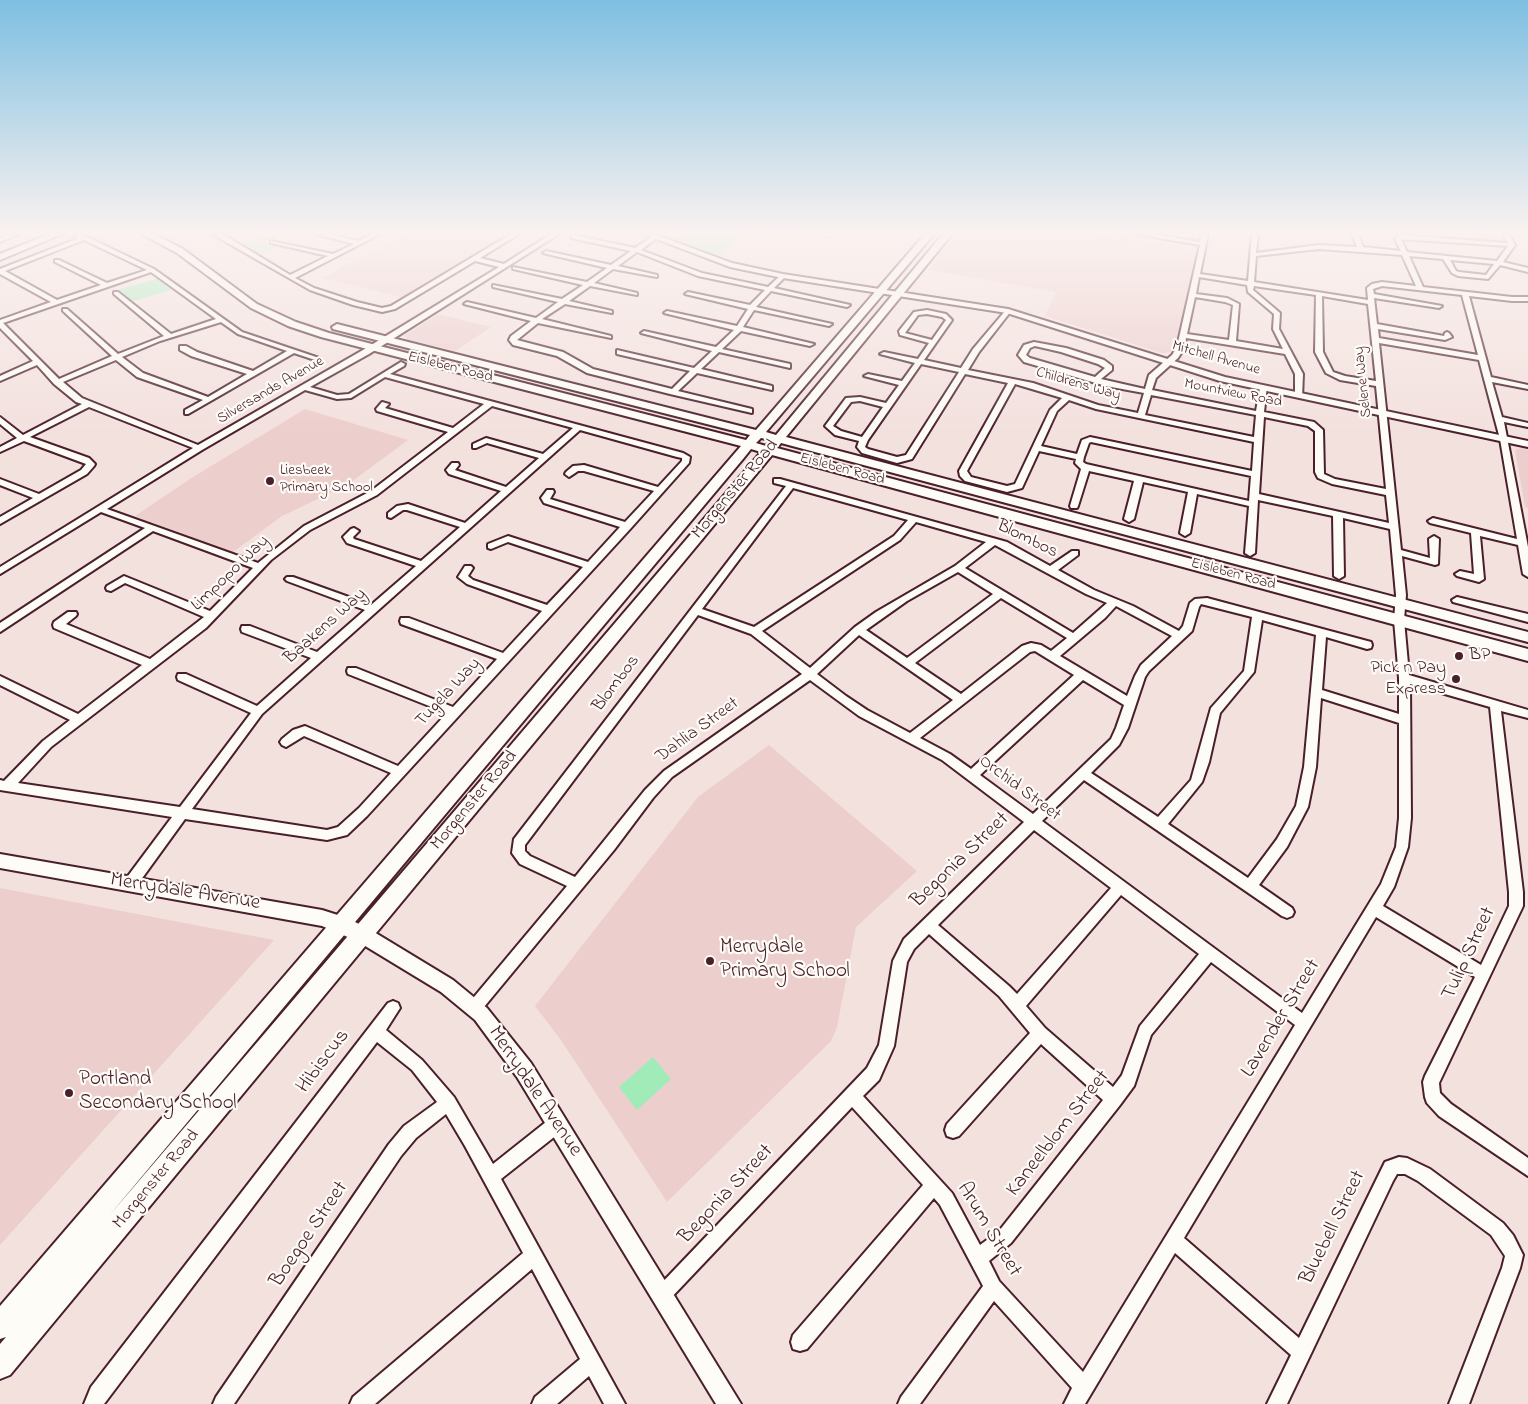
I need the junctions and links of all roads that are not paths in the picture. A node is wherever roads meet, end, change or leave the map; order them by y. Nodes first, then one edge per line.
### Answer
1 (52, 300) edge
2 (63, 300) edge
3 (124, 300) edge
4 (193, 300) edge
5 (246, 300) edge
6 (265, 300) edge
7 (342, 300) edge
8 (405, 300) edge
9 (451, 300) edge
10 (552, 300) edge
11 (566, 300) edge
12 (713, 300) edge
13 (760, 300) edge
14 (821, 300) edge
15 (875, 300) edge
16 (893, 300) edge
17 (934, 300) edge
18 (1191, 300) edge
19 (1214, 300) edge
20 (1260, 300) edge
21 (1319, 300) edge
22 (1371, 300) edge
23 (1384, 300) edge
24 (1466, 300) edge
25 (56, 302) junction
26 (563, 302) junction
27 (467, 304) dead end
28 (847, 305) dead end
29 (277, 306) dead end
30 (1439, 306) dead end
31 (752, 308) junction
32 (65, 310) dead end
33 (1008, 311) junction
34 (610, 312) dead end
35 (667, 313) dead end
36 (221, 320) junction
37 (537, 320) junction
38 (0, 323) edge
39 (829, 324) dead end
40 (329, 325) dead end
41 (1374, 326) junction
42 (739, 328) junction
43 (644, 333) dead end
44 (1448, 334) dead end
45 (1184, 335) junction
46 (169, 336) junction
47 (609, 337) dead end
48 (385, 340) junction
49 (1375, 340) junction
50 (933, 342) junction
51 (810, 344) dead end
52 (1232, 344) junction
53 (183, 348) dead end
54 (371, 348) junction
55 (717, 350) junction
56 (294, 351) junction
57 (620, 352) dead end
58 (1288, 352) junction
59 (884, 354) dead end
60 (117, 357) junction
61 (315, 358) dead end
62 (1482, 358) junction
63 (920, 361) junction
64 (38, 362) junction
65 (1168, 362) junction
66 (401, 364) dead end
67 (787, 366) dead end
68 (696, 370) junction
69 (964, 371) junction
70 (253, 374) junction
71 (385, 375) junction
72 (868, 376) dead end
73 (0, 379) edge
74 (1488, 379) junction
75 (1096, 380) junction
76 (1013, 381) junction
77 (57, 382) junction
78 (903, 384) junction
79 (1380, 384) junction
80 (1528, 387) edge
81 (304, 388) junction
82 (769, 388) dead end
83 (1264, 388) junction
84 (1146, 391) junction
85 (673, 392) junction
86 (1299, 396) junction
87 (1067, 398) junction
88 (209, 400) junction
89 (491, 403) junction
90 (88, 404) junction
91 (385, 404) dead end
92 (888, 406) junction
93 (749, 411) dead end
94 (188, 412) dead end
95 (1260, 413) junction
96 (1382, 414) junction
97 (1141, 416) junction
98 (0, 419) edge
99 (1499, 419) junction
100 (1528, 425) edge
101 (578, 427) junction
102 (454, 431) junction
103 (758, 434) junction
104 (22, 438) junction
105 (779, 439) junction
106 (1504, 439) junction
107 (1258, 440) junction
108 (863, 444) junction
109 (1528, 444) edge
110 (748, 445) junction
111 (476, 446) dead end
112 (199, 448) junction
113 (1037, 448) junction
114 (0, 450) edge
115 (769, 450) junction
116 (544, 457) junction
117 (1080, 457) junction
118 (455, 465) dead end
119 (1086, 467) junction
120 (570, 474) dead end
121 (1256, 474) junction
122 (1139, 479) junction
123 (777, 481) dead end
124 (0, 482) edge
125 (792, 485) junction
126 (507, 490) junction
127 (660, 490) junction
128 (1193, 491) junction
129 (550, 492) dead end
130 (1390, 493) junction
131 (40, 498) junction
132 (1254, 500) junction
133 (1074, 506) dead end
134 (100, 510) junction
135 (390, 514) dead end
136 (1338, 515) junction
137 (914, 519) junction
138 (1128, 519) dead end
139 (0, 521) edge
140 (1433, 521) dead end
141 (466, 526) junction
142 (628, 526) junction
143 (1394, 526) junction
144 (152, 528) junction
145 (1524, 529) edge
146 (354, 531) dead end
147 (1475, 531) junction
148 (1185, 533) dead end
149 (1434, 539) dead end
150 (994, 541) junction
151 (1522, 543) junction
152 (491, 546) dead end
153 (1396, 552) junction
154 (1075, 553) dead end
155 (1250, 553) dead end
156 (422, 565) junction
157 (258, 566) junction
158 (590, 566) junction
159 (468, 568) dead end
160 (958, 568) junction
161 (1051, 570) junction
162 (0, 571) edge
163 (1460, 574) dead end
164 (1528, 574) edge
165 (1339, 576) dead end
166 (290, 579) dead end
167 (111, 588) dead end
168 (1002, 593) junction
169 (1457, 600) dead end
170 (1114, 602) junction
171 (1400, 603) junction
172 (372, 608) junction
173 (550, 610) junction
174 (696, 611) junction
175 (72, 614) dead end
176 (1258, 614) junction
177 (212, 616) junction
178 (1528, 618) edge
179 (1399, 620) junction
180 (405, 621) dead end
181 (0, 628) edge
182 (246, 629) dead end
183 (859, 630) junction
184 (754, 631) junction
185 (1320, 632) junction
186 (1180, 636) junction
187 (1528, 636) edge
188 (1074, 638) junction
189 (1367, 645) dead end
190 (1528, 655) edge
191 (1052, 656) junction
192 (318, 657) junction
193 (505, 658) junction
194 (908, 663) junction
195 (150, 664) junction
196 (352, 671) dead end
197 (811, 673) junction
198 (1082, 674) junction
199 (182, 677) dead end
200 (1404, 678) junction
201 (0, 680) edge
202 (1316, 693) junction
203 (961, 700) junction
204 (1131, 704) junction
205 (1495, 704) junction
206 (258, 711) junction
207 (455, 712) junction
208 (1528, 714) edge
209 (79, 719) junction
210 (1404, 720) junction
211 (912, 738) junction
212 (286, 742) dead end
213 (400, 772) junction
214 (1084, 774) junction
215 (972, 775) junction
216 (4, 785) edge
217 (182, 813) junction
218 (1034, 822) junction
219 (1160, 824) junction
220 (0, 861) edge
221 (130, 884) junction
222 (577, 884) junction
223 (1121, 886) junction
224 (1250, 887) junction
225 (1374, 908) junction
226 (1287, 912) dead end
227 (341, 924) junction
228 (928, 925) junction
229 (363, 935) junction
230 (1210, 952) junction
231 (1484, 975) junction
232 (1017, 1005) junction
233 (393, 1008) dead end
234 (474, 1008) junction
235 (1304, 1024) junction
236 (375, 1032) junction
237 (1040, 1033) junction
238 (853, 1096) junction
239 (1114, 1099) junction
240 (448, 1103) junction
241 (557, 1124) junction
242 (953, 1130) dead end
243 (1528, 1168) edge
244 (491, 1176) junction
245 (934, 1185) junction
246 (1174, 1240) junction
247 (533, 1256) junction
248 (978, 1258) junction
249 (993, 1287) junction
250 (662, 1295) junction
251 (0, 1326) edge
252 (800, 1342) dead end
253 (1301, 1352) junction
254 (592, 1361) junction
255 (0, 1365) edge
256 (1084, 1388) junction
257 (1462, 1402) edge
258 (94, 1404) edge
259 (223, 1404) edge
260 (360, 1404) edge
261 (542, 1404) edge
262 (615, 1404) edge
263 (729, 1404) edge
264 (908, 1404) edge
265 (1074, 1404) edge
266 (1277, 1404) edge

1 - 25 street
2 - 25 street
3 - 46 street
4 - 36 street
5 - 54 main road, Eisleben Road
6 - 29 main road
7 - 8 street
9 - 48 street, Silversands Avenue
10 - 26 street
11 - 26 street
12 - 31 street
13 - 31 street
14 - 28 street
15 - 103 main road, Morgenster Road
16 - 105 main road, Morgenster Road
17 - 33 street, Mitchell Avenue
18 - 45 street
19 - 52 street
20 - 58 street
21 - 79 street
22 - 41 street, Selene Way
23 - 30 street
24 - 62 street
25 - 38 street
26 - 34 street
26 - 37 street
27 - 37 street
31 - 39 street
31 - 42 street
32 - 60 street
33 - 65 street, Mitchell Avenue
33 - 69 street
35 - 42 street
36 - 46 street
36 - 56 street
37 - 47 street
37 - 85 street
38 - 64 street
40 - 48 main road, Eisleben Road
41 - 44 street
41 - 49 street, Selene Way
42 - 51 street
42 - 55 street
43 - 55 street
45 - 52 street
45 - 65 street
46 - 60 street
48 - 54 street, Silversands Avenue
48 - 103 main road, Eisleben Road
49 - 62 street
49 - 79 street, Selene Way
50 - 50 street
50 - 63 street
52 - 58 street
53 - 70 street
54 - 81 street, Silversands Avenue
54 - 110 main road, Eisleben Road
55 - 67 street
55 - 68 street
56 - 61 street
56 - 70 street
57 - 68 street
58 - 86 street
59 - 63 street, Childrens Way
60 - 77 street
60 - 88 street
62 - 74 street
63 - 69 street, Childrens Way
63 - 78 street
64 - 73 street
64 - 77 street
65 - 83 street, Mitchell Avenue
65 - 84 street
66 - 71 street
68 - 82 street
68 - 85 street
69 - 76 street, Childrens Way
69 - 108 street
70 - 88 street
71 - 81 street
71 - 89 street
72 - 78 street
74 - 80 street
74 - 99 street
75 - 75 street, Mountview Road
75 - 84 street, Mountview Road
76 - 87 street, Childrens Way
76 - 113 street
77 - 90 street
78 - 92 street
79 - 96 street, Selene Way
81 - 112 street, Silversands Avenue
83 - 86 street, Mitchell Avenue
83 - 95 street
84 - 95 street, Mountview Road
84 - 97 street
85 - 93 street
86 - 96 street, Mitchell Avenue
87 - 97 street, Childrens Way
87 - 113 street
88 - 94 street
89 - 101 street
89 - 102 street, Limpopo Way
90 - 104 street
90 - 112 street
91 - 102 street
92 - 108 street
92 - 108 street
95 - 107 street
95 - 130 street, Mountview Road
96 - 106 street, Mitchell Avenue
96 - 130 street, Selene Way
97 - 107 street, Childrens Way
98 - 104 street
99 - 100 street
99 - 106 street
101 - 116 street, Baakens Way
101 - 127 street, Tugela Way
102 - 157 street, Limpopo Way
103 - 105 main road, Eisleben Road
103 - 110 main road, Morgenster Road
104 - 114 street
104 - 131 street
105 - 115 main road, Morgenster Road
105 - 171 main road, Eisleben Road
106 - 109 street, Mitchell Avenue
106 - 145 street
107 - 121 street
110 - 115 main road, Eisleben Road
110 - 227 main road, Morgenster Road
111 - 116 street
112 - 134 street, Silversands Avenue
113 - 117 street
115 - 179 main road, Eisleben Road
115 - 229 main road, Morgenster Road
116 - 126 street, Baakens Way
117 - 119 street
117 - 121 street
118 - 126 street
119 - 122 street
119 - 133 street
120 - 127 street
121 - 132 street
122 - 128 street
122 - 138 street
123 - 125 street, Blombos
124 - 131 street
125 - 137 street, Blombos
125 - 174 street, Blombos
126 - 141 street, Baakens Way
127 - 142 street, Tugela Way
128 - 132 street
128 - 148 street
129 - 142 street
130 - 143 street, Selene Way
131 - 139 street
132 - 136 street
132 - 155 street
134 - 144 street
134 - 162 street, Silversands Avenue
135 - 141 street
136 - 143 street
136 - 165 street
137 - 150 street, Blombos
137 - 184 street
140 - 147 street
141 - 156 street, Baakens Way
142 - 158 street, Tugela Way
143 - 153 street, Selene Way
144 - 157 street
144 - 181 street
145 - 151 street
146 - 156 street
147 - 151 street
147 - 163 street
149 - 153 street
150 - 160 street, Dahlia Street
150 - 161 street, Blombos
151 - 164 street
152 - 158 street
153 - 171 street, Selene Way
154 - 161 street
156 - 172 street, Baakens Way
157 - 177 street, Limpopo Way
158 - 173 street, Tugela Way
159 - 173 street
160 - 168 street
160 - 183 street, Dahlia Street
161 - 170 street, Blombos
166 - 172 street
167 - 177 street
168 - 188 street
168 - 194 street
169 - 178 street
170 - 186 street, Blombos
170 - 188 street
171 - 179 street, Lavender Street
171 - 187 main road, Eisleben Road
172 - 192 street, Baakens Way
173 - 193 street, Tugela Way
174 - 184 street, Orchid Street
174 - 222 street, Blombos
175 - 195 street
176 - 185 street, Begonia Street
176 - 186 street, Begonia Street
176 - 219 street
177 - 195 street, Limpopo Way
179 - 190 main road, Eisleben Road
179 - 200 street, Lavender Street
180 - 193 street
182 - 192 street
183 - 194 street
183 - 197 street, Dahlia Street
184 - 197 street, Orchid Street
185 - 189 street, Begonia Street
185 - 202 street
186 - 204 street, Begonia Street
188 - 191 street
191 - 198 street
191 - 203 street
192 - 206 street, Baakens Way
193 - 207 street, Tugela Way
194 - 203 street
195 - 209 street, Limpopo Way
196 - 207 street
197 - 211 street, Orchid Street
197 - 222 street, Dahlia Street
198 - 204 street
198 - 215 street
199 - 206 street
200 - 205 street
200 - 210 street, Lavender Street
201 - 209 street
202 - 210 street
202 - 224 street
203 - 211 street
204 - 214 street, Begonia Street
205 - 208 street
205 - 231 street, Tulip Street
206 - 217 street, Baakens Way
207 - 213 street, Tugela Way
209 - 216 street, Limpopo Way
210 - 225 street, Lavender Street
211 - 215 street, Orchid Street
212 - 213 street
213 - 217 street, Tugela Way
214 - 218 street, Begonia Street
214 - 219 street
215 - 218 street, Orchid Street
216 - 217 street, Tugela Way
217 - 221 street, Baakens Way
218 - 223 street, Orchid Street
218 - 228 street, Begonia Street
219 - 224 street
220 - 221 street, Merrydale Avenue
221 - 227 street, Merrydale Avenue
222 - 234 street, Dahlia Street
223 - 230 street, Orchid Street
223 - 232 street
224 - 226 street
225 - 231 street
225 - 235 street, Lavender Street
227 - 229 street, Merrydale Avenue
227 - 251 main road, Morgenster Road
228 - 232 street
228 - 238 street, Begonia Street
229 - 234 street, Merrydale Avenue
229 - 255 main road, Morgenster Road
230 - 235 street, Orchid Street
230 - 239 street, Kaneelblom Street
231 - 243 street, Tulip Street
232 - 237 street
233 - 236 street
234 - 241 street, Merrydale Avenue
235 - 246 street, Lavender Street
236 - 240 street, Hibiscus
236 - 258 street, Hibiscus
237 - 239 street
237 - 242 street
238 - 245 street, Arum Street
238 - 250 street, Begonia Street
239 - 248 street, Kaneelblom Street
240 - 244 street, Hibiscus
240 - 259 street, Boegoe Street
241 - 244 street
241 - 250 street, Merrydale Avenue
244 - 247 street, Hibiscus
245 - 248 street, Arum Street
245 - 252 street
246 - 253 street
246 - 256 street, Lavender Street
247 - 254 street, Hibiscus
247 - 260 street
248 - 249 street, Arum Street
249 - 256 street, Arum Street
249 - 264 street
250 - 263 street, Merrydale Avenue
253 - 257 street, Bluebell Street
253 - 266 street, Bluebell Street
254 - 261 street
254 - 262 street, Hibiscus
256 - 265 street, Lavender Street

